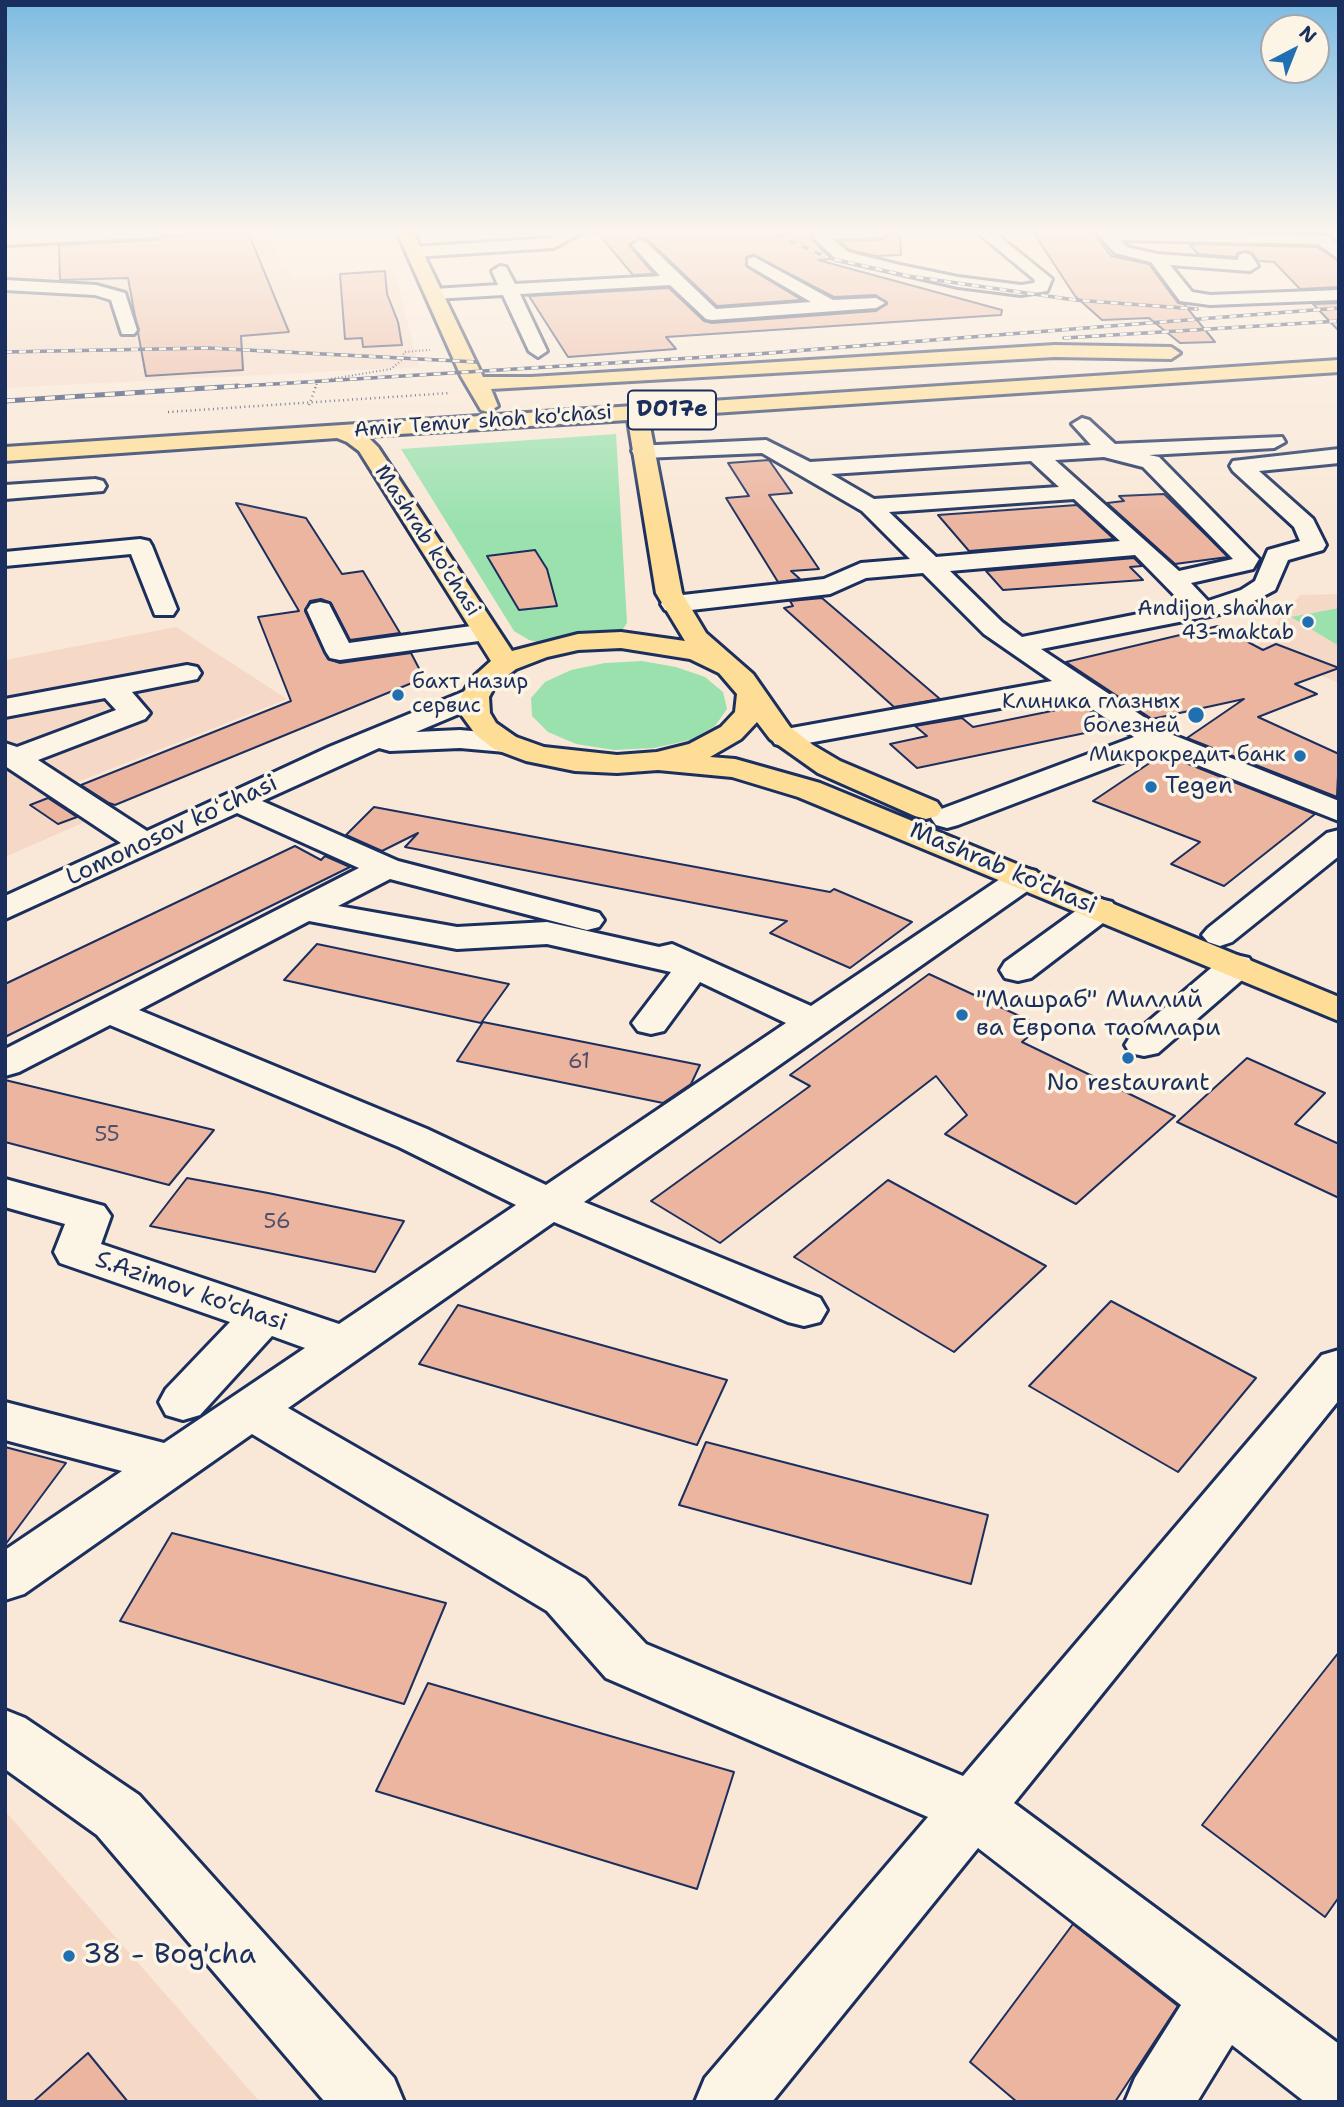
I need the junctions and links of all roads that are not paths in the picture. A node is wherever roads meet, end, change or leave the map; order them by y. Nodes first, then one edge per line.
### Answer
1 (450, 330) edge
2 (528, 330) edge
3 (538, 351) dead end
4 (1339, 355) edge
5 (1271, 358) junction
6 (1339, 366) edge
7 (1020, 379) junction
8 (483, 394) junction
9 (646, 412) junction
10 (1082, 424) dead end
11 (337, 432) junction
12 (1339, 437) edge
13 (5, 440) edge
14 (643, 452) junction
15 (1112, 453) junction
16 (5, 454) edge
17 (1036, 454) junction
18 (1339, 456) edge
19 (803, 469) junction
20 (95, 486) dead end
21 (5, 492) edge
22 (1080, 492) junction
23 (870, 506) junction
24 (1327, 545) edge
25 (1141, 547) junction
26 (5, 559) edge
27 (928, 565) junction
28 (1172, 580) junction
29 (674, 604) junction
30 (164, 609) dead end
31 (320, 610) dead end
32 (1203, 610) junction
33 (486, 632) junction
34 (1017, 646) junction
35 (506, 663) junction
36 (729, 667) junction
37 (187, 673) dead end
38 (1079, 685) junction
39 (112, 688) junction
40 (751, 694) junction
41 (475, 697) junction
42 (5, 708) edge
43 (786, 738) junction
44 (1157, 739) junction
45 (505, 743) junction
46 (340, 753) junction
47 (10, 755) edge
48 (658, 761) junction
49 (236, 801) junction
50 (1337, 817) edge
51 (947, 818) junction
52 (145, 844) junction
53 (386, 867) junction
54 (1024, 878) junction
55 (10, 902) edge
56 (1100, 909) junction
57 (303, 911) junction
58 (1228, 951) junction
59 (694, 965) junction
60 (1018, 970) dead end
61 (1339, 984) edge
62 (1339, 1010) edge
63 (109, 1011) junction
64 (814, 1022) junction
65 (650, 1023) dead end
66 (1144, 1045) dead end
67 (5, 1064) edge
68 (5, 1193) edge
69 (550, 1204) junction
70 (804, 1310) dead end
71 (263, 1316) junction
72 (346, 1344) junction
73 (1339, 1367) edge
74 (183, 1402) dead end
75 (250, 1409) junction
76 (5, 1422) edge
77 (171, 1464) junction
78 (5, 1578) edge
79 (5, 1736) edge
80 (973, 1808) junction
81 (1223, 1998) junction
82 (1339, 2085) edge
83 (370, 2102) edge
84 (729, 2102) edge
85 (1159, 2102) edge

1 - 8 main road
2 - 3 street
4 - 5 main road, Amir Temur shoh ko'chasi / D017e
5 - 7 main road, Amir Temur shoh ko'chasi / D017e
5 - 8 main road
6 - 7 main road, Amir Temur shoh ko'chasi / D017e
7 - 8 main road, Amir Temur shoh ko'chasi / D017e
7 - 9 main road, Amir Temur shoh ko'chasi / D017e
8 - 13 main road, Amir Temur shoh ko'chasi / D017e
9 - 11 main road, Amir Temur shoh ko'chasi / D017e
9 - 14 main road, Mashrab ko'chasi
10 - 15 street
11 - 16 main road, Amir Temur shoh ko'chasi / D017e
11 - 33 main road, Mashrab ko'chasi
12 - 15 street
14 - 19 street
14 - 29 main road, Mashrab ko'chasi
15 - 17 street
15 - 28 street
17 - 19 street
17 - 22 street
18 - 24 street
19 - 23 street
20 - 21 street
22 - 23 street
22 - 25 street
23 - 27 street
24 - 32 street
25 - 27 street
25 - 28 street
26 - 30 street
27 - 29 street
27 - 34 street
28 - 32 street
29 - 36 main road, Mashrab ko'chasi
31 - 33 street
32 - 34 street
33 - 35 main road, Mashrab ko'chasi
34 - 38 street
35 - 36 main road, Mashrab ko'chasi
35 - 41 main road, Mashrab ko'chasi
36 - 40 main road, Mashrab ko'chasi
37 - 39 street
38 - 43 street
38 - 44 street
39 - 42 street
39 - 47 street
40 - 43 main road, Mashrab ko'chasi
40 - 48 main road, Mashrab ko'chasi
41 - 45 main road, Mashrab ko'chasi
41 - 46 street
43 - 51 main road, Mashrab ko'chasi
44 - 50 street
44 - 51 street
45 - 46 street
45 - 48 main road, Mashrab ko'chasi
46 - 49 street, Lomonosov koʻchasi
47 - 52 street
48 - 54 main road, Mashrab ko'chasi
49 - 52 street, Lomonosov koʻchasi
49 - 53 street
50 - 58 street
51 - 58 main road, Mashrab ko'chasi
52 - 55 street, Lomonosov koʻchasi
53 - 57 street
53 - 59 street
54 - 56 main road, Mashrab ko'chasi
54 - 64 street
56 - 58 main road, Mashrab ko'chasi
56 - 60 street
57 - 59 street
57 - 63 street
58 - 61 main road, Mashrab ko'chasi
58 - 62 main road, Mashrab ko'chasi
58 - 66 street
59 - 64 street
59 - 65 street
63 - 67 street
63 - 69 street
64 - 69 street
68 - 71 street, S.Azimov ko'chasi
69 - 70 street
69 - 72 street
71 - 72 street, S.Azimov ko'chasi
71 - 74 street
72 - 75 street
73 - 80 street
75 - 77 street
75 - 80 street
76 - 77 street
77 - 78 street
79 - 83 street
80 - 81 street
80 - 84 street
81 - 82 street
81 - 85 street

